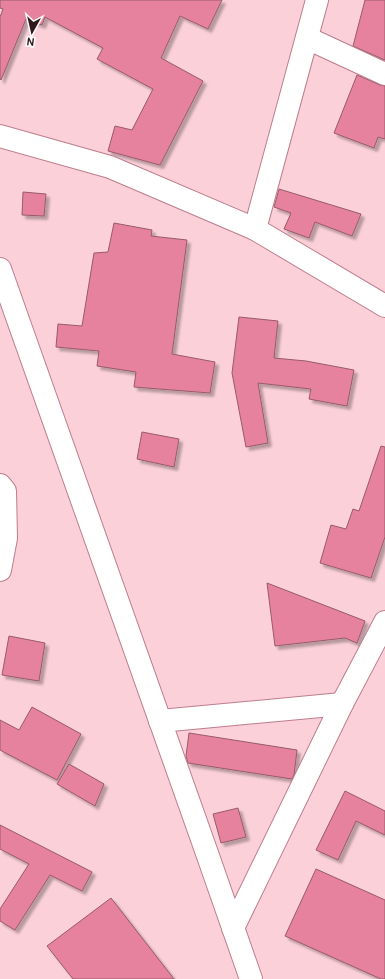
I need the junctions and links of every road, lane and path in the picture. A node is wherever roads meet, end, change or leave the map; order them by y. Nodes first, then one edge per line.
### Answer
1 (317, 0) edge
2 (307, 38) junction
3 (385, 74) edge
4 (0, 136) edge
5 (255, 229) junction
6 (0, 269) edge
7 (385, 306) edge
8 (0, 485) edge
9 (0, 570) edge
10 (385, 622) edge
11 (342, 704) junction
12 (160, 721) junction
13 (233, 928) junction
14 (251, 979) edge

1 - 2 street
2 - 3 street
2 - 5 street
4 - 5 street
5 - 7 street
6 - 12 street
8 - 9 street
10 - 11 street
11 - 12 street
11 - 13 street
12 - 13 street
13 - 14 street

